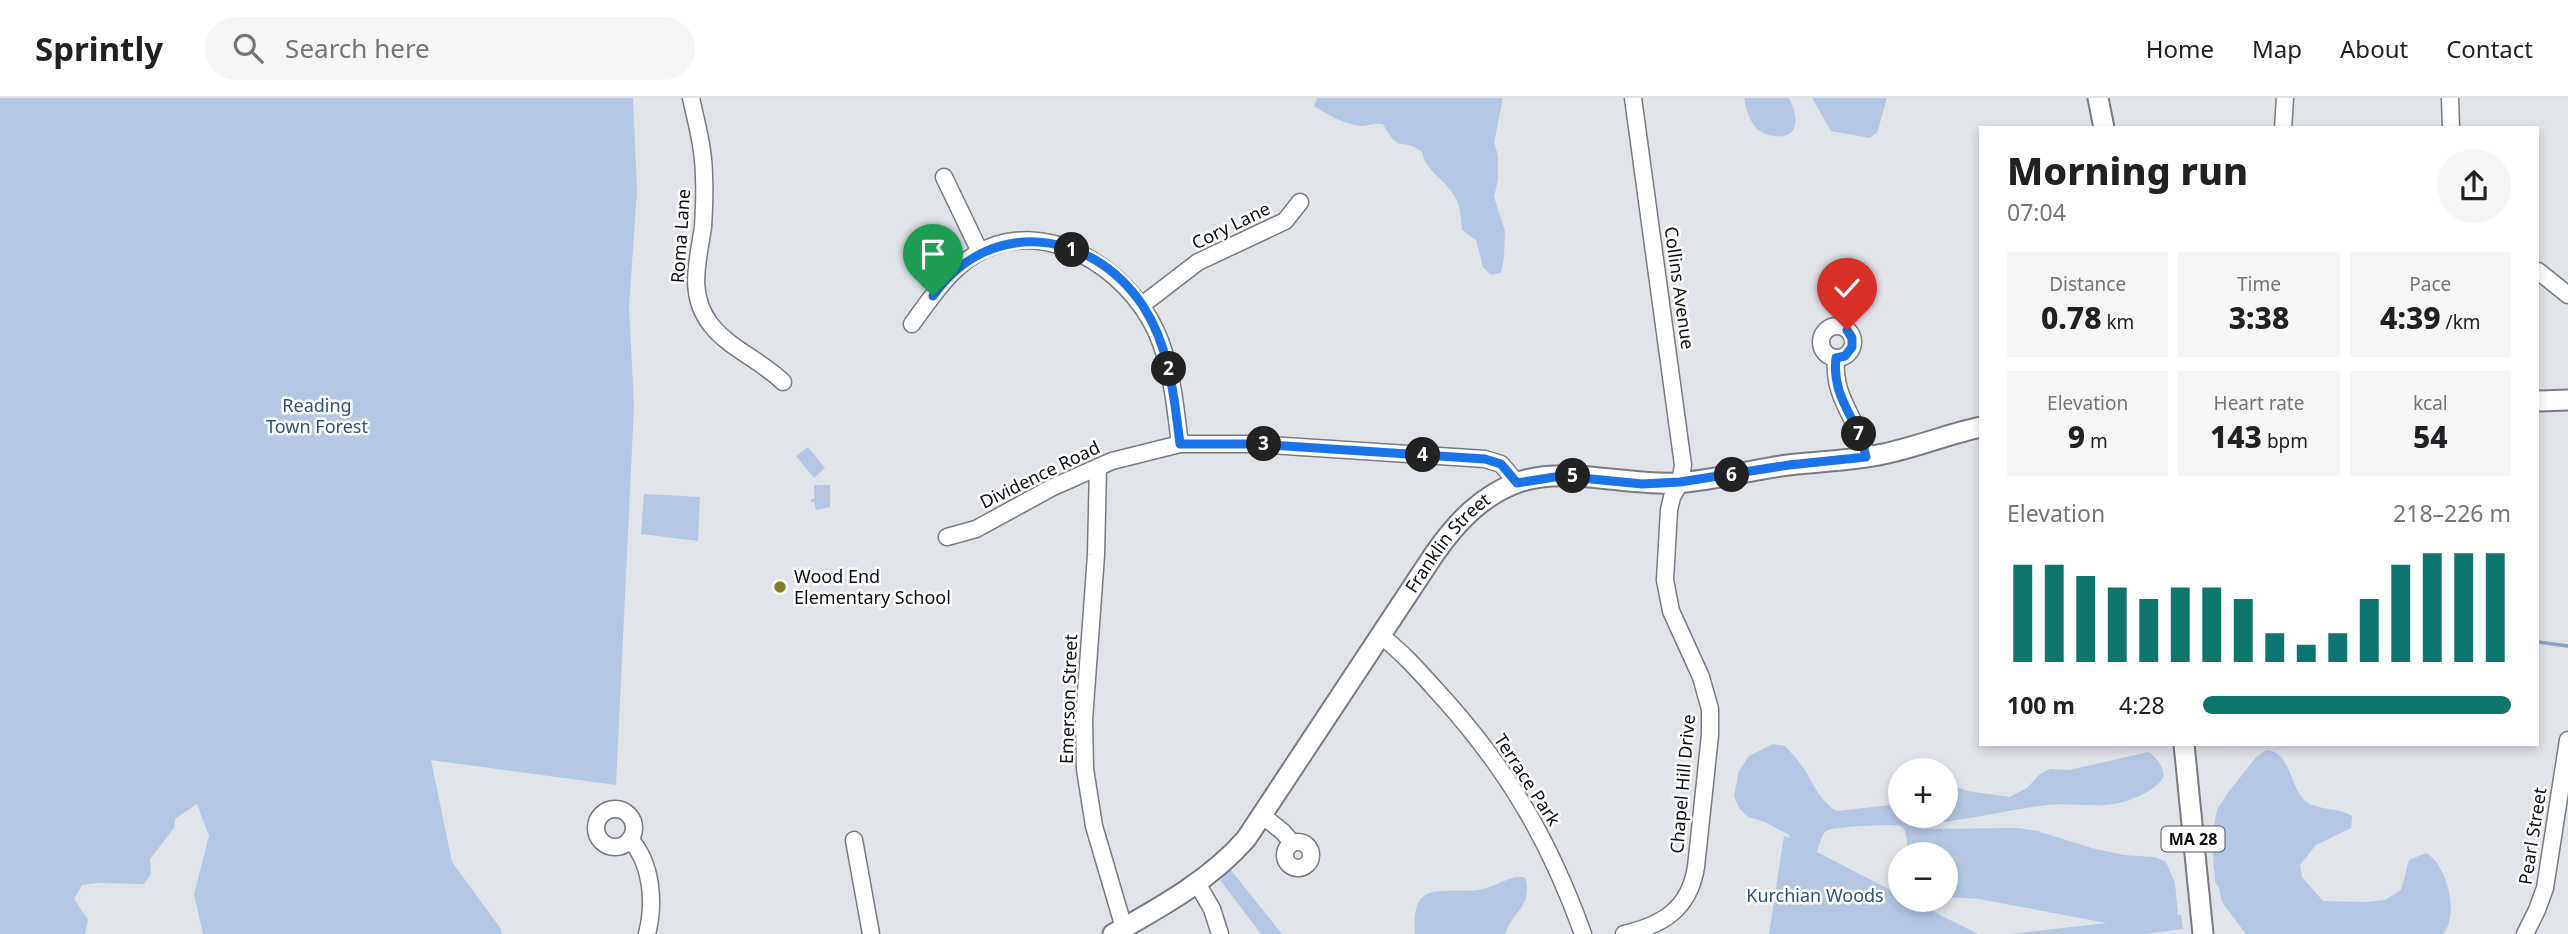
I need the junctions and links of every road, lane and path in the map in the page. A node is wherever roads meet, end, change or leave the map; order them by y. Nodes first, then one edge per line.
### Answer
1 (691, 98) edge
2 (1633, 98) edge
3 (2098, 98) edge
4 (2285, 98) edge
5 (2450, 98) edge
6 (2104, 126) edge
7 (2283, 126) edge
8 (2451, 126) edge
9 (944, 177) dead end
10 (1300, 202) dead end
11 (980, 252) junction
12 (2539, 272) edge
13 (2568, 295) edge
14 (1142, 305) junction
15 (912, 324) dead end
16 (1836, 358) dead end
17 (783, 382) dead end
18 (2568, 400) edge
19 (2539, 401) edge
20 (1979, 428) edge
21 (1180, 444) junction
22 (1866, 457) junction
23 (1098, 467) junction
24 (1680, 482) junction
25 (1517, 483) junction
26 (947, 537) dead end
27 (1381, 636) junction
28 (2568, 740) edge
29 (2184, 746) edge
30 (2566, 766) edge
31 (1263, 817) junction
32 (630, 839) dead end
33 (854, 840) dead end
34 (1292, 843) dead end
35 (1197, 883) junction
36 (1119, 931) edge
37 (647, 934) edge
38 (871, 934) edge
39 (1220, 934) edge
40 (1583, 934) edge
41 (1624, 934) edge
42 (2203, 934) edge
43 (2525, 934) edge

1 - 17 street, Roma Lane
2 - 24 street, Collins Avenue
3 - 6 main road
4 - 7 street
5 - 8 street
9 - 11 street
10 - 14 street, Cory Lane
11 - 14 street
11 - 15 street
12 - 13 street
14 - 21 street
16 - 22 street
18 - 19 main road
20 - 22 main road, Franklin Street
21 - 23 street, Dividence Road
21 - 25 street, Dividence Road
22 - 24 main road, Franklin Street
23 - 26 street, Dividence Road
23 - 36 street, Emerson Street
24 - 25 main road, Franklin Street
24 - 41 street, Chapel Hill Drive
25 - 27 main road, Franklin Street
27 - 31 main road, Franklin Street
27 - 40 street, Terrace Park
28 - 30 street, Pearl Street
29 - 42 main road, MA 28
30 - 43 street, Pearl Street
31 - 34 street
31 - 35 main road, Franklin Street
32 - 37 street
33 - 38 street
35 - 36 main road, Franklin Street
35 - 39 street

